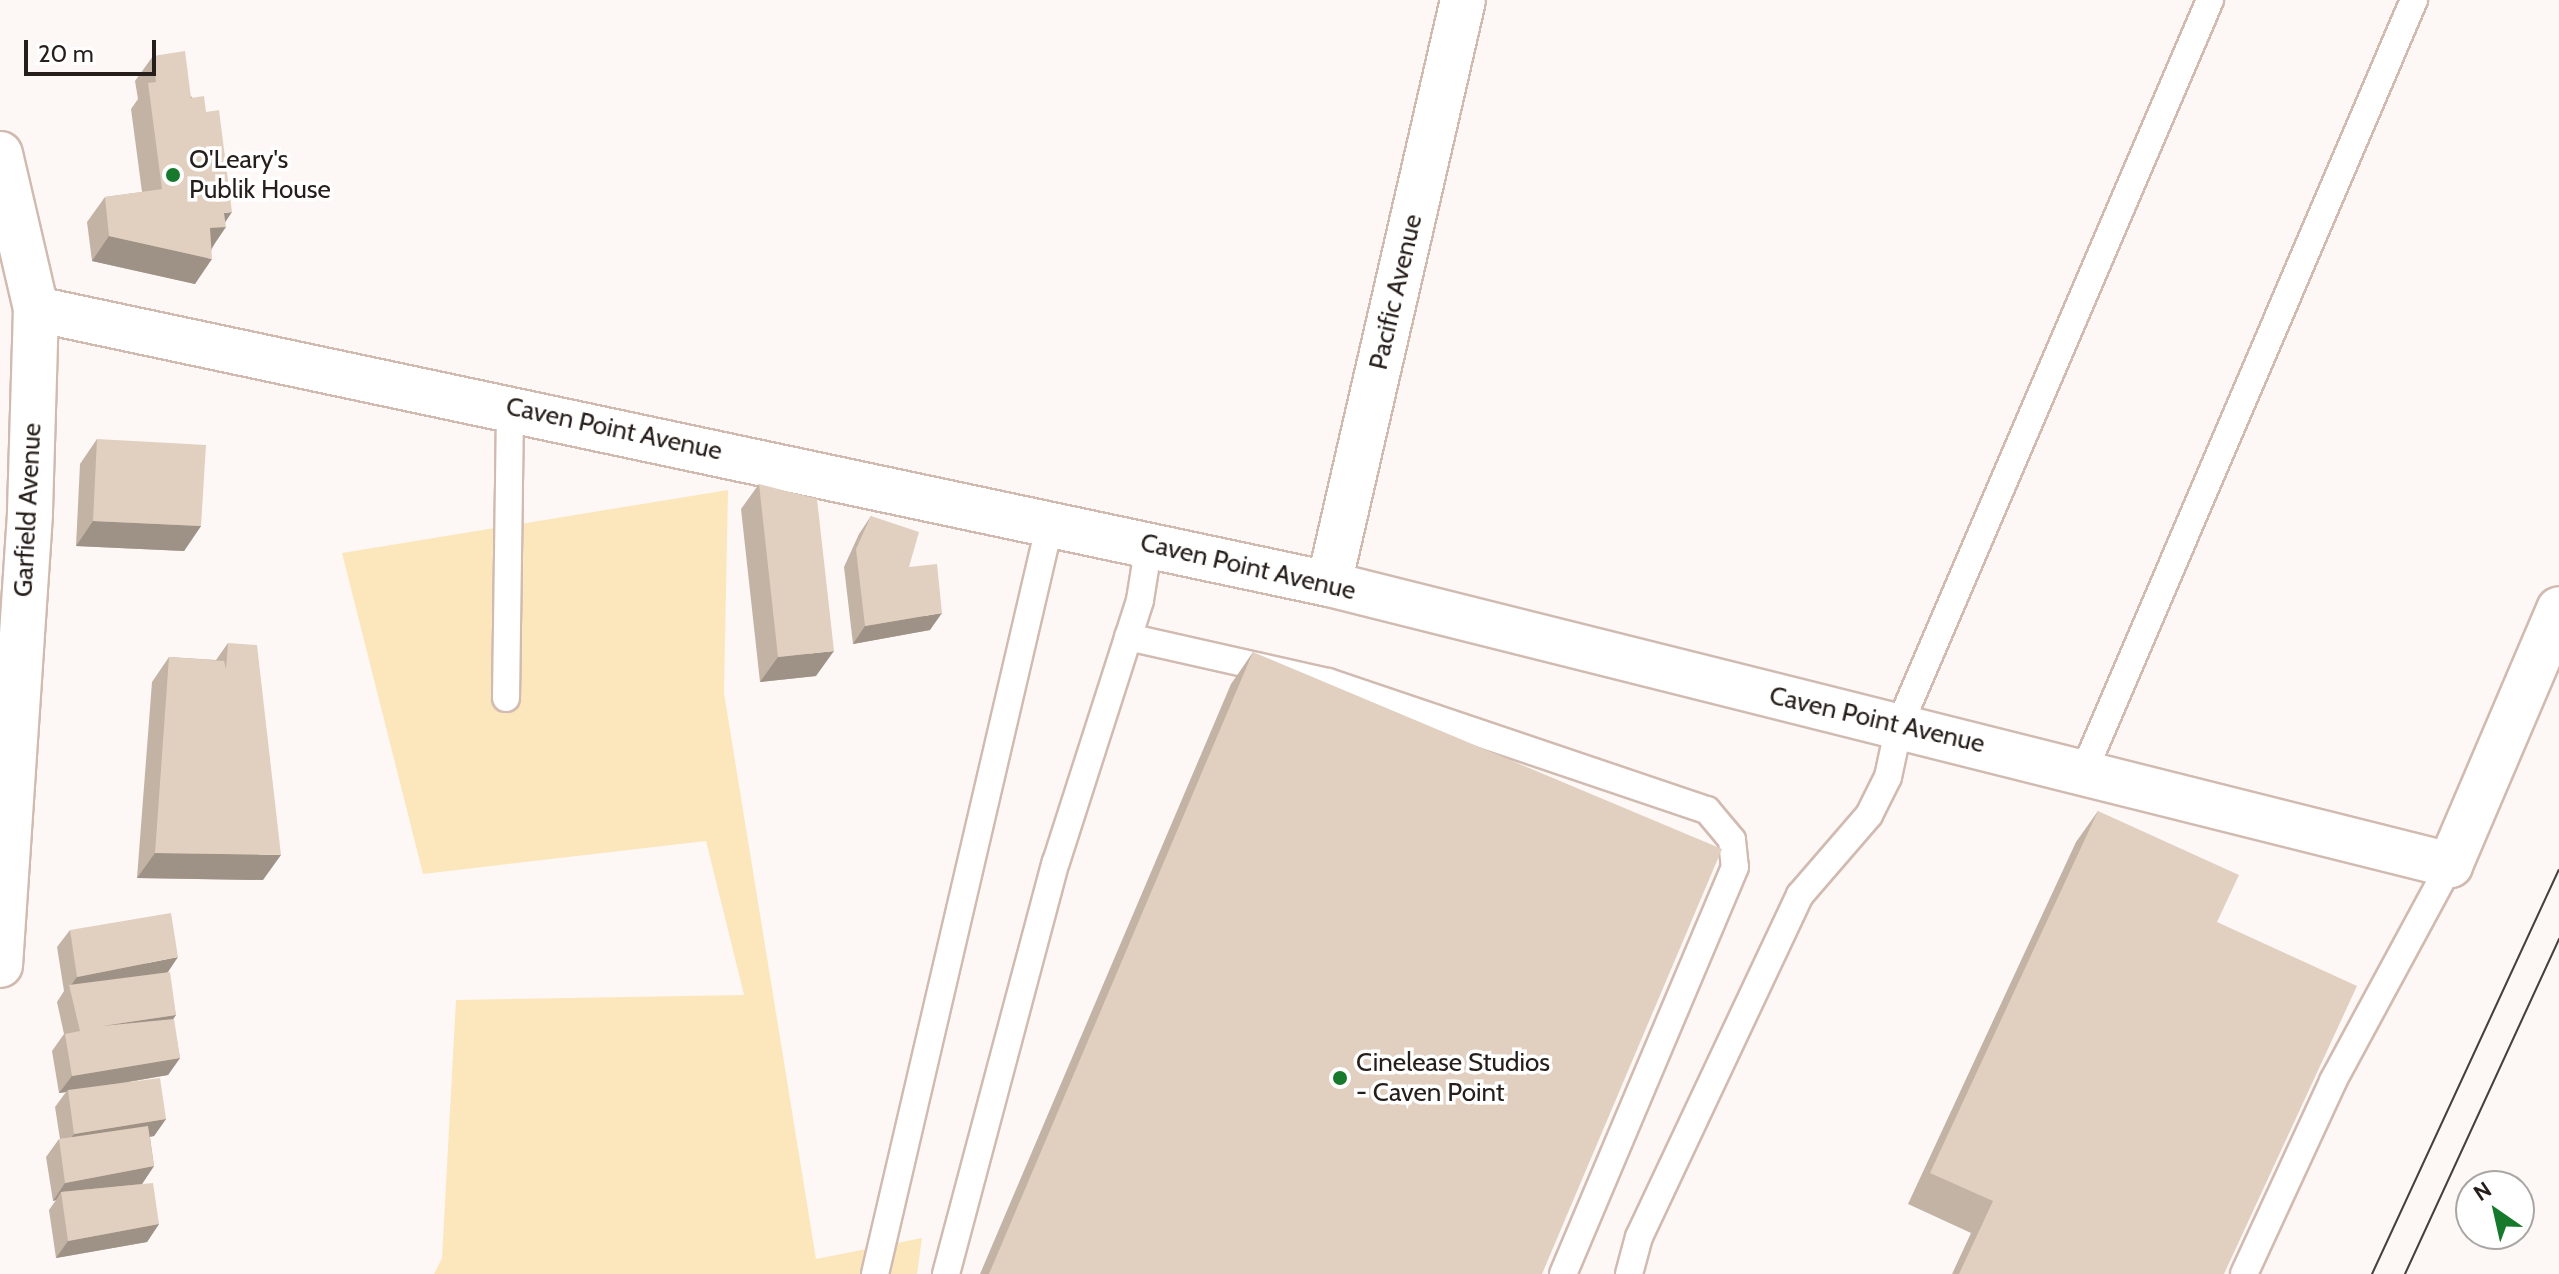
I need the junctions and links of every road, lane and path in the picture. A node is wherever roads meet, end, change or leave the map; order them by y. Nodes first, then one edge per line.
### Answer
1 (1463, 0) edge
2 (2210, 0) edge
3 (2414, 0) edge
4 (0, 154) edge
5 (36, 309) junction
6 (510, 408) junction
7 (1050, 523) junction
8 (1149, 544) junction
9 (1329, 584) junction
10 (2559, 609) edge
11 (1128, 637) junction
12 (506, 698) dead end
13 (1899, 726) junction
14 (2084, 771) junction
15 (2450, 865) junction
16 (0, 965) edge
17 (875, 1274) edge
18 (946, 1274) edge
19 (1563, 1274) edge
20 (1629, 1274) edge
21 (2244, 1274) edge

1 - 9 street, Pacific Avenue
2 - 13 lane
3 - 14 lane
4 - 5 street, Garfield Avenue
5 - 6 street, Caven Point Avenue
5 - 16 street, Garfield Avenue
6 - 7 street, Caven Point Avenue
6 - 12 lane
7 - 8 street, Caven Point Avenue
7 - 17 lane
8 - 9 street, Caven Point Avenue
8 - 11 lane
9 - 13 street, Caven Point Avenue
10 - 15 street
11 - 18 lane
11 - 19 lane
13 - 14 street, Caven Point Avenue
13 - 20 lane
14 - 15 street, Caven Point Avenue
15 - 21 lane

